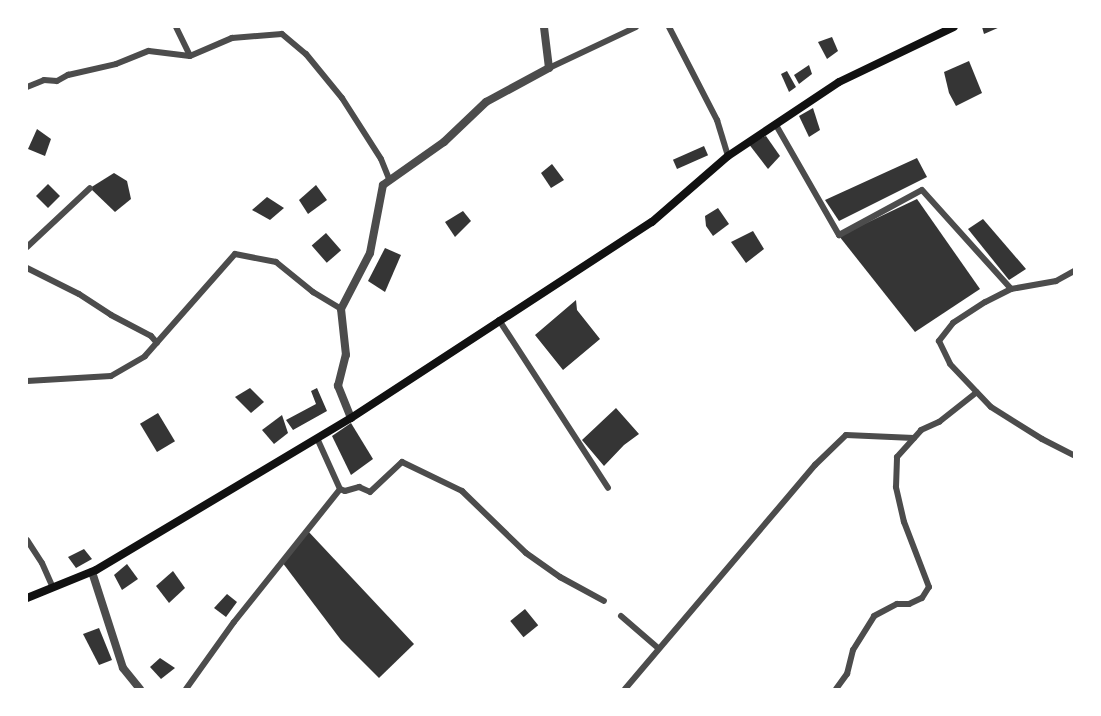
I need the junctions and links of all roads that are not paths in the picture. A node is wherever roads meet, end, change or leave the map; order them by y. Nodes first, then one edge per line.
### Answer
1 (176, 27) edge
2 (543, 27) edge
3 (636, 27) edge
4 (669, 27) edge
5 (954, 27) edge
6 (283, 30) edge
7 (190, 56) junction
8 (549, 68) junction
9 (27, 87) edge
10 (776, 125) junction
11 (728, 156) junction
12 (389, 179) junction
13 (90, 188) dead end
14 (27, 247) edge
15 (27, 268) edge
16 (1074, 271) edge
17 (1011, 289) junction
18 (341, 309) junction
19 (499, 320) junction
20 (157, 343) junction
21 (27, 381) edge
22 (977, 392) junction
23 (351, 418) junction
24 (317, 438) junction
25 (914, 438) junction
26 (1074, 455) edge
27 (608, 488) dead end
28 (340, 489) junction
29 (27, 540) edge
30 (92, 572) junction
31 (53, 588) junction
32 (27, 598) edge
33 (604, 601) dead end
34 (621, 616) dead end
35 (658, 648) junction
36 (140, 689) edge
37 (186, 689) edge
38 (625, 689) edge
39 (836, 689) edge

1 - 7 street
2 - 8 street
3 - 8 street
4 - 11 street
5 - 10 main road
6 - 7 street
6 - 12 street
7 - 9 street
8 - 12 street
10 - 11 main road
10 - 17 street
11 - 19 main road
12 - 18 street
13 - 14 street
15 - 20 street
16 - 17 street
17 - 22 street
18 - 20 street
18 - 23 street
19 - 23 main road
19 - 27 street
20 - 21 street
22 - 25 street
22 - 26 street
23 - 24 main road
24 - 28 street
24 - 30 main road
25 - 35 street
25 - 39 street
28 - 33 street
28 - 37 street
29 - 31 street
30 - 31 main road
30 - 36 street
31 - 32 main road
34 - 35 street
35 - 38 street

